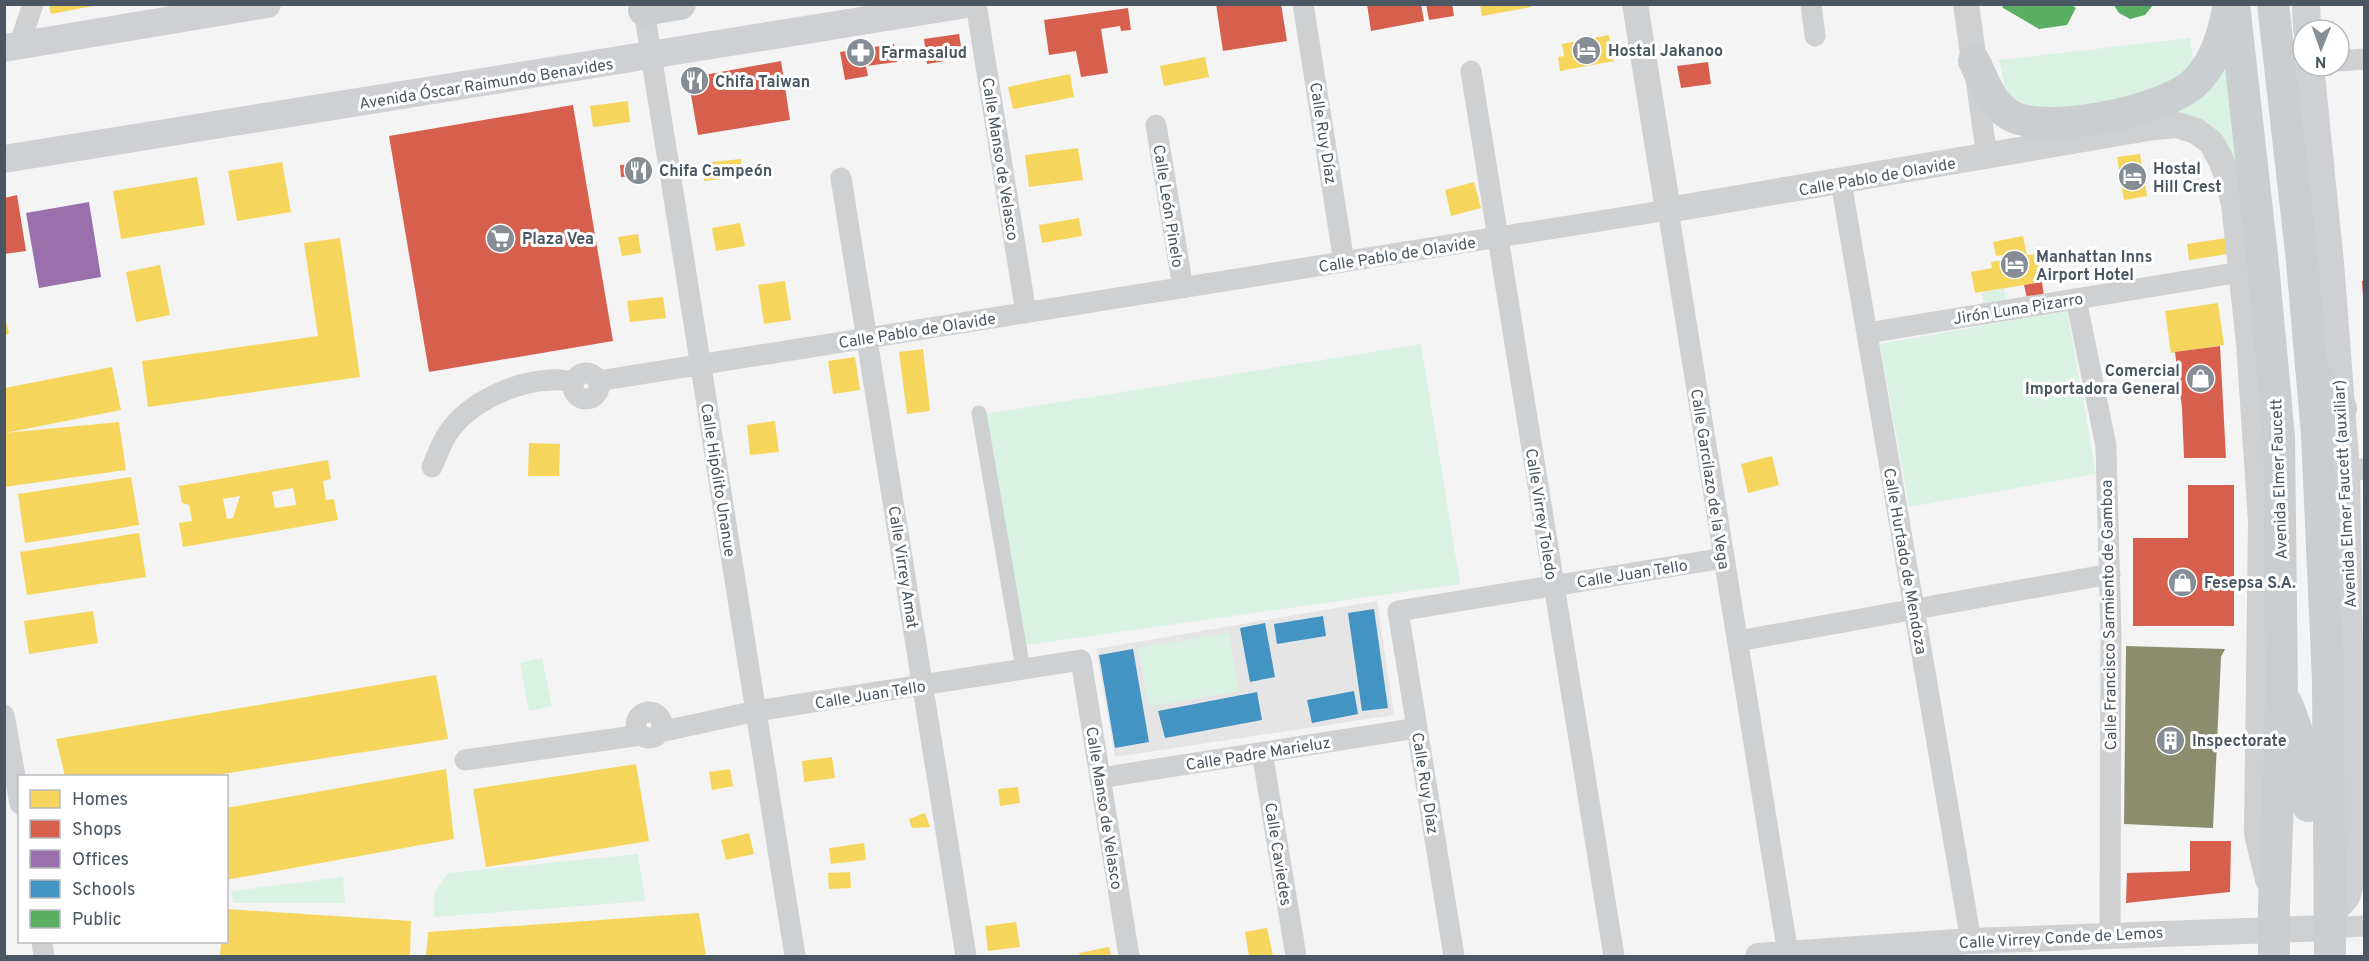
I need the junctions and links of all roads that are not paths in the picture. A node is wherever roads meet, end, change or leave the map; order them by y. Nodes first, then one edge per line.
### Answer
1 (33, 4) edge
2 (267, 4) edge
3 (680, 4) edge
4 (967, 4) edge
5 (976, 4) edge
6 (1303, 4) edge
7 (1635, 4) edge
8 (1811, 4) edge
9 (1966, 4) edge
10 (2229, 4) edge
11 (2234, 4) edge
12 (2273, 4) edge
13 (644, 7) edge
14 (1815, 36) dead end
15 (12, 47) edge
16 (652, 56) junction
17 (1974, 61) junction
18 (1471, 71) dead end
19 (2311, 78) edge
20 (1156, 125) dead end
21 (1988, 157) junction
22 (4, 159) edge
23 (841, 178) dead end
24 (1840, 182) junction
25 (1668, 210) junction
26 (1498, 238) junction
27 (1344, 262) junction
28 (2241, 272) junction
29 (1182, 288) junction
30 (2076, 299) junction
31 (1026, 313) junction
32 (1867, 333) junction
33 (867, 338) junction
34 (701, 365) junction
35 (2311, 368) junction
36 (2341, 408) junction
37 (978, 413) dead end
38 (432, 467) dead end
39 (2355, 470) edge
40 (2318, 489) junction
41 (2280, 492) junction
42 (1724, 558) junction
43 (2110, 574) junction
44 (1554, 586) junction
45 (1914, 609) junction
46 (1398, 610) joint
47 (2325, 614) junction
48 (2281, 617) junction
49 (1738, 641) junction
50 (1080, 660) joint
51 (1023, 669) junction
52 (923, 685) junction
53 (2282, 692) junction
54 (756, 711) junction
55 (4, 715) edge
56 (2339, 723) junction
57 (1417, 728) junction
58 (1263, 752) junction
59 (465, 760) dead end
60 (1100, 778) junction
61 (18, 793) edge
62 (2329, 873) junction
63 (2364, 926) edge
64 (2274, 931) edge
65 (2110, 934) junction
66 (2329, 934) edge
67 (1971, 940) junction
68 (1788, 954) junction
69 (795, 957) edge
70 (966, 957) edge
71 (1129, 957) edge
72 (1296, 957) edge
73 (1454, 957) edge
74 (1614, 957) edge
75 (1758, 957) edge

1 - 15 street
2 - 15 main road
3 - 13 main road
4 - 16 main road, Avenida Óscar Raimundo Benavides
5 - 31 street, Calle Manso de Velasco
6 - 27 street, Calle Ruy Díaz
7 - 25 street, Calle Garcilazo de la Vega
8 - 14 street
9 - 17 street
10 - 17 main road
11 - 41 main road, Avenida Elmer Faucett
12 - 35 main road
13 - 16 street, Calle Hipólito Unanue
16 - 22 main road, Avenida Óscar Raimundo Benavides
16 - 34 street, Calle Hipólito Unanue
17 - 21 street
18 - 26 street, Calle Virrey Toledo
19 - 36 main road, Avenida Elmer Faucett (auxiliar)
20 - 29 street, Calle León Pinelo
21 - 24 street, Calle Pablo de Olavide
21 - 28 street, Calle Pablo de Olavide
23 - 33 street, Calle Virrey Amat
24 - 25 street, Calle Pablo de Olavide
24 - 32 street, Calle Hurtado de Mendoza
25 - 26 street, Calle Pablo de Olavide
25 - 42 street, Calle Garcilazo de la Vega
26 - 27 street, Calle Pablo de Olavide
26 - 44 street, Calle Virrey Toledo
27 - 29 street, Calle Pablo de Olavide
28 - 30 street, Jirón Luna Pizarro
28 - 64 street
29 - 31 street, Calle Pablo de Olavide
30 - 32 street, Jirón Luna Pizarro
30 - 43 street, Calle Francisco Sarmiento de Gamboa
31 - 33 street, Calle Pablo de Olavide
32 - 45 street, Calle Hurtado de Mendoza
33 - 34 street, Calle Pablo de Olavide
33 - 52 street, Calle Virrey Amat
34 - 38 street, Calle Pablo de Olavide
34 - 54 street, Calle Hipólito Unanue
35 - 36 main road
35 - 40 main road
36 - 39 main road, Avenida Elmer Faucett (auxiliar)
37 - 51 street
39 - 56 main road, Avenida Elmer Faucett (auxiliar)
40 - 41 main road
40 - 47 main road
41 - 48 main road, Avenida Elmer Faucett
42 - 44 street, Calle Juan Tello
42 - 49 street, Calle Garcilazo de la Vega
43 - 45 street
43 - 65 street, Calle Francisco Sarmiento de Gamboa
44 - 46 street, Calle Juan Tello
44 - 74 street, Calle Virrey Toledo
45 - 49 street
45 - 67 street, Calle Hurtado de Mendoza
46 - 57 street, Calle Ruy Díaz
47 - 48 main road
47 - 56 main road
48 - 53 main road, Avenida Elmer Faucett
49 - 68 street, Calle Garcilazo de la Vega
50 - 51 street, Calle Juan Tello
50 - 60 street, Calle Manso de Velasco
51 - 52 street, Calle Juan Tello
52 - 54 street, Calle Juan Tello
52 - 70 street, Calle Virrey Amat
53 - 62 main road
53 - 64 main road, Avenida Elmer Faucett
54 - 59 street, Calle Juan Tello
54 - 69 street, Calle Hipólito Unanue
55 - 61 street
56 - 62 main road
56 - 66 main road, Avenida Elmer Faucett (auxiliar)
57 - 58 street, Calle Padre Marieluz
57 - 73 street, Calle Ruy Díaz
58 - 60 street, Calle Padre Marieluz
58 - 72 street, Calle Caviedes
60 - 71 street, Calle Manso de Velasco
62 - 66 main road
63 - 66 street
64 - 65 street, Calle Virrey Conde de Lemos
64 - 66 street, Calle Virrey Conde de Lemos
65 - 67 street, Calle Virrey Conde de Lemos
67 - 68 street, Calle Virrey Conde de Lemos
68 - 75 street, Calle Virrey Conde de Lemos

